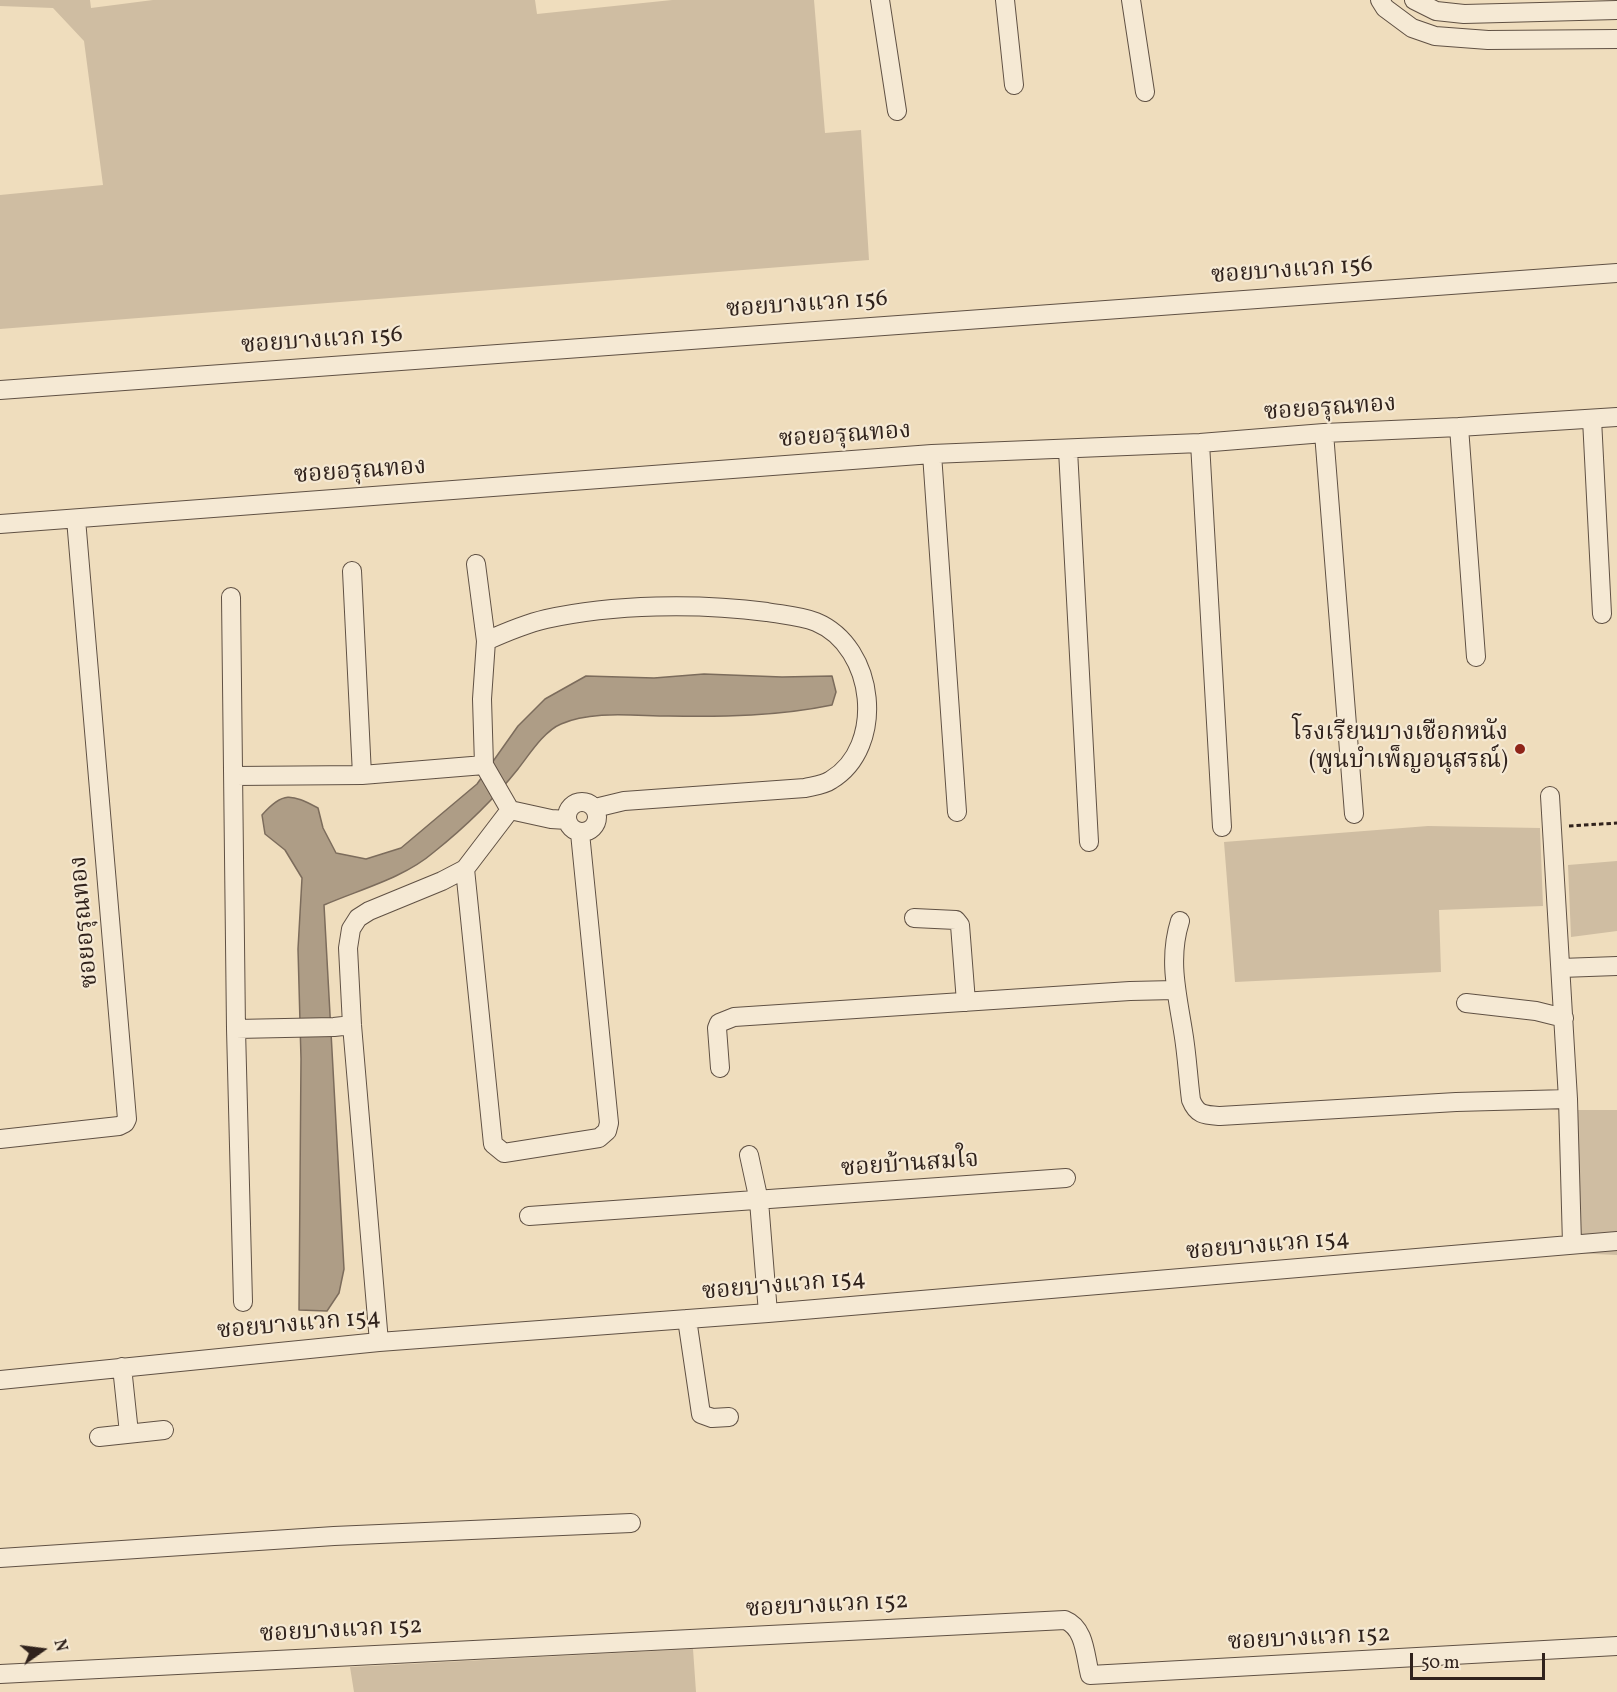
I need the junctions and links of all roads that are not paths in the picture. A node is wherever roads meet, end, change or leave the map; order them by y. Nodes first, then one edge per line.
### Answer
1 (880, 0) edge
2 (1005, 0) edge
3 (1131, 0) edge
4 (1380, 0) edge
5 (1414, 0) edge
6 (1617, 10) edge
7 (1617, 39) edge
8 (1014, 85) dead end
9 (1145, 92) dead end
10 (897, 111) dead end
11 (1617, 273) edge
12 (0, 390) edge
13 (1617, 417) edge
14 (1592, 419) junction
15 (1459, 427) junction
16 (1324, 433) junction
17 (1200, 443) junction
18 (1068, 450) junction
19 (932, 454) junction
20 (76, 519) junction
21 (0, 524) edge
22 (476, 564) dead end
23 (352, 571) dead end
24 (231, 597) dead end
25 (1602, 614) dead end
26 (486, 641) junction
27 (1476, 657) dead end
28 (485, 767) junction
29 (362, 775) junction
30 (234, 776) junction
31 (1550, 796) dead end
32 (595, 808) junction
33 (510, 810) junction
34 (957, 812) dead end
35 (1354, 814) dead end
36 (574, 827) junction
37 (1222, 827) dead end
38 (1089, 842) dead end
39 (465, 868) junction
40 (914, 918) dead end
41 (1180, 921) dead end
42 (1617, 966) edge
43 (1561, 968) junction
44 (1175, 990) junction
45 (966, 1002) junction
46 (1466, 1004) dead end
47 (1564, 1018) junction
48 (343, 1026) junction
49 (236, 1029) junction
50 (720, 1068) dead end
51 (1568, 1099) junction
52 (0, 1138) edge
53 (749, 1155) dead end
54 (1066, 1178) dead end
55 (759, 1201) junction
56 (530, 1216) dead end
57 (1617, 1241) edge
58 (1572, 1244) junction
59 (243, 1302) dead end
60 (768, 1313) junction
61 (687, 1319) junction
62 (379, 1342) junction
63 (122, 1367) junction
64 (0, 1380) edge
65 (729, 1417) dead end
66 (164, 1430) dead end
67 (129, 1433) junction
68 (99, 1437) dead end
69 (631, 1523) dead end
70 (0, 1558) edge
71 (1617, 1646) edge
72 (0, 1674) edge
73 (1091, 1683) edge

1 - 10 street
2 - 8 street
3 - 9 street
4 - 7 street
5 - 6 street
11 - 12 street, ซอยบางแวก 156
13 - 14 street, ซอยอรุณทอง
14 - 15 street, ซอยอรุณทอง
14 - 25 street
15 - 16 street, ซอยอรุณทอง
15 - 27 street
16 - 17 street, ซอยอรุณทอง
16 - 35 street
17 - 18 street, ซอยอรุณทอง
17 - 37 street
18 - 19 street, ซอยอรุณทอง
18 - 38 street
19 - 20 street, ซอยอรุณทอง
19 - 34 street
20 - 21 street, ซอยอรุณทอง
20 - 52 street, ซอยอรุณทอง
22 - 26 street
23 - 29 street
24 - 30 street
26 - 28 street
26 - 32 street
28 - 29 street
28 - 33 street
29 - 30 street
30 - 49 street
31 - 43 street
32 - 36 street
32 - 36 street
33 - 36 street
33 - 39 street
36 - 39 street
39 - 48 street
40 - 45 street
41 - 44 street
42 - 43 street
43 - 47 street
44 - 45 street
44 - 51 street
45 - 50 street
46 - 47 street
47 - 51 street
48 - 49 street
48 - 62 street
49 - 59 street
51 - 58 street
53 - 55 street
54 - 55 street, ซอยบ้านสมใจ
55 - 56 street, ซอยบ้านสมใจ
55 - 60 street
57 - 58 street, ซอยบางแวก 154
58 - 60 street, ซอยบางแวก 154
60 - 61 street, ซอยบางแวก 154
61 - 62 street, ซอยบางแวก 154
61 - 65 street
62 - 63 street, ซอยบางแวก 154
63 - 64 street, ซอยบางแวก 154
63 - 67 street
66 - 67 street
67 - 68 street
69 - 70 street
71 - 73 street, ซอยบางแวก 152
72 - 73 street, ซอยบางแวก 152

